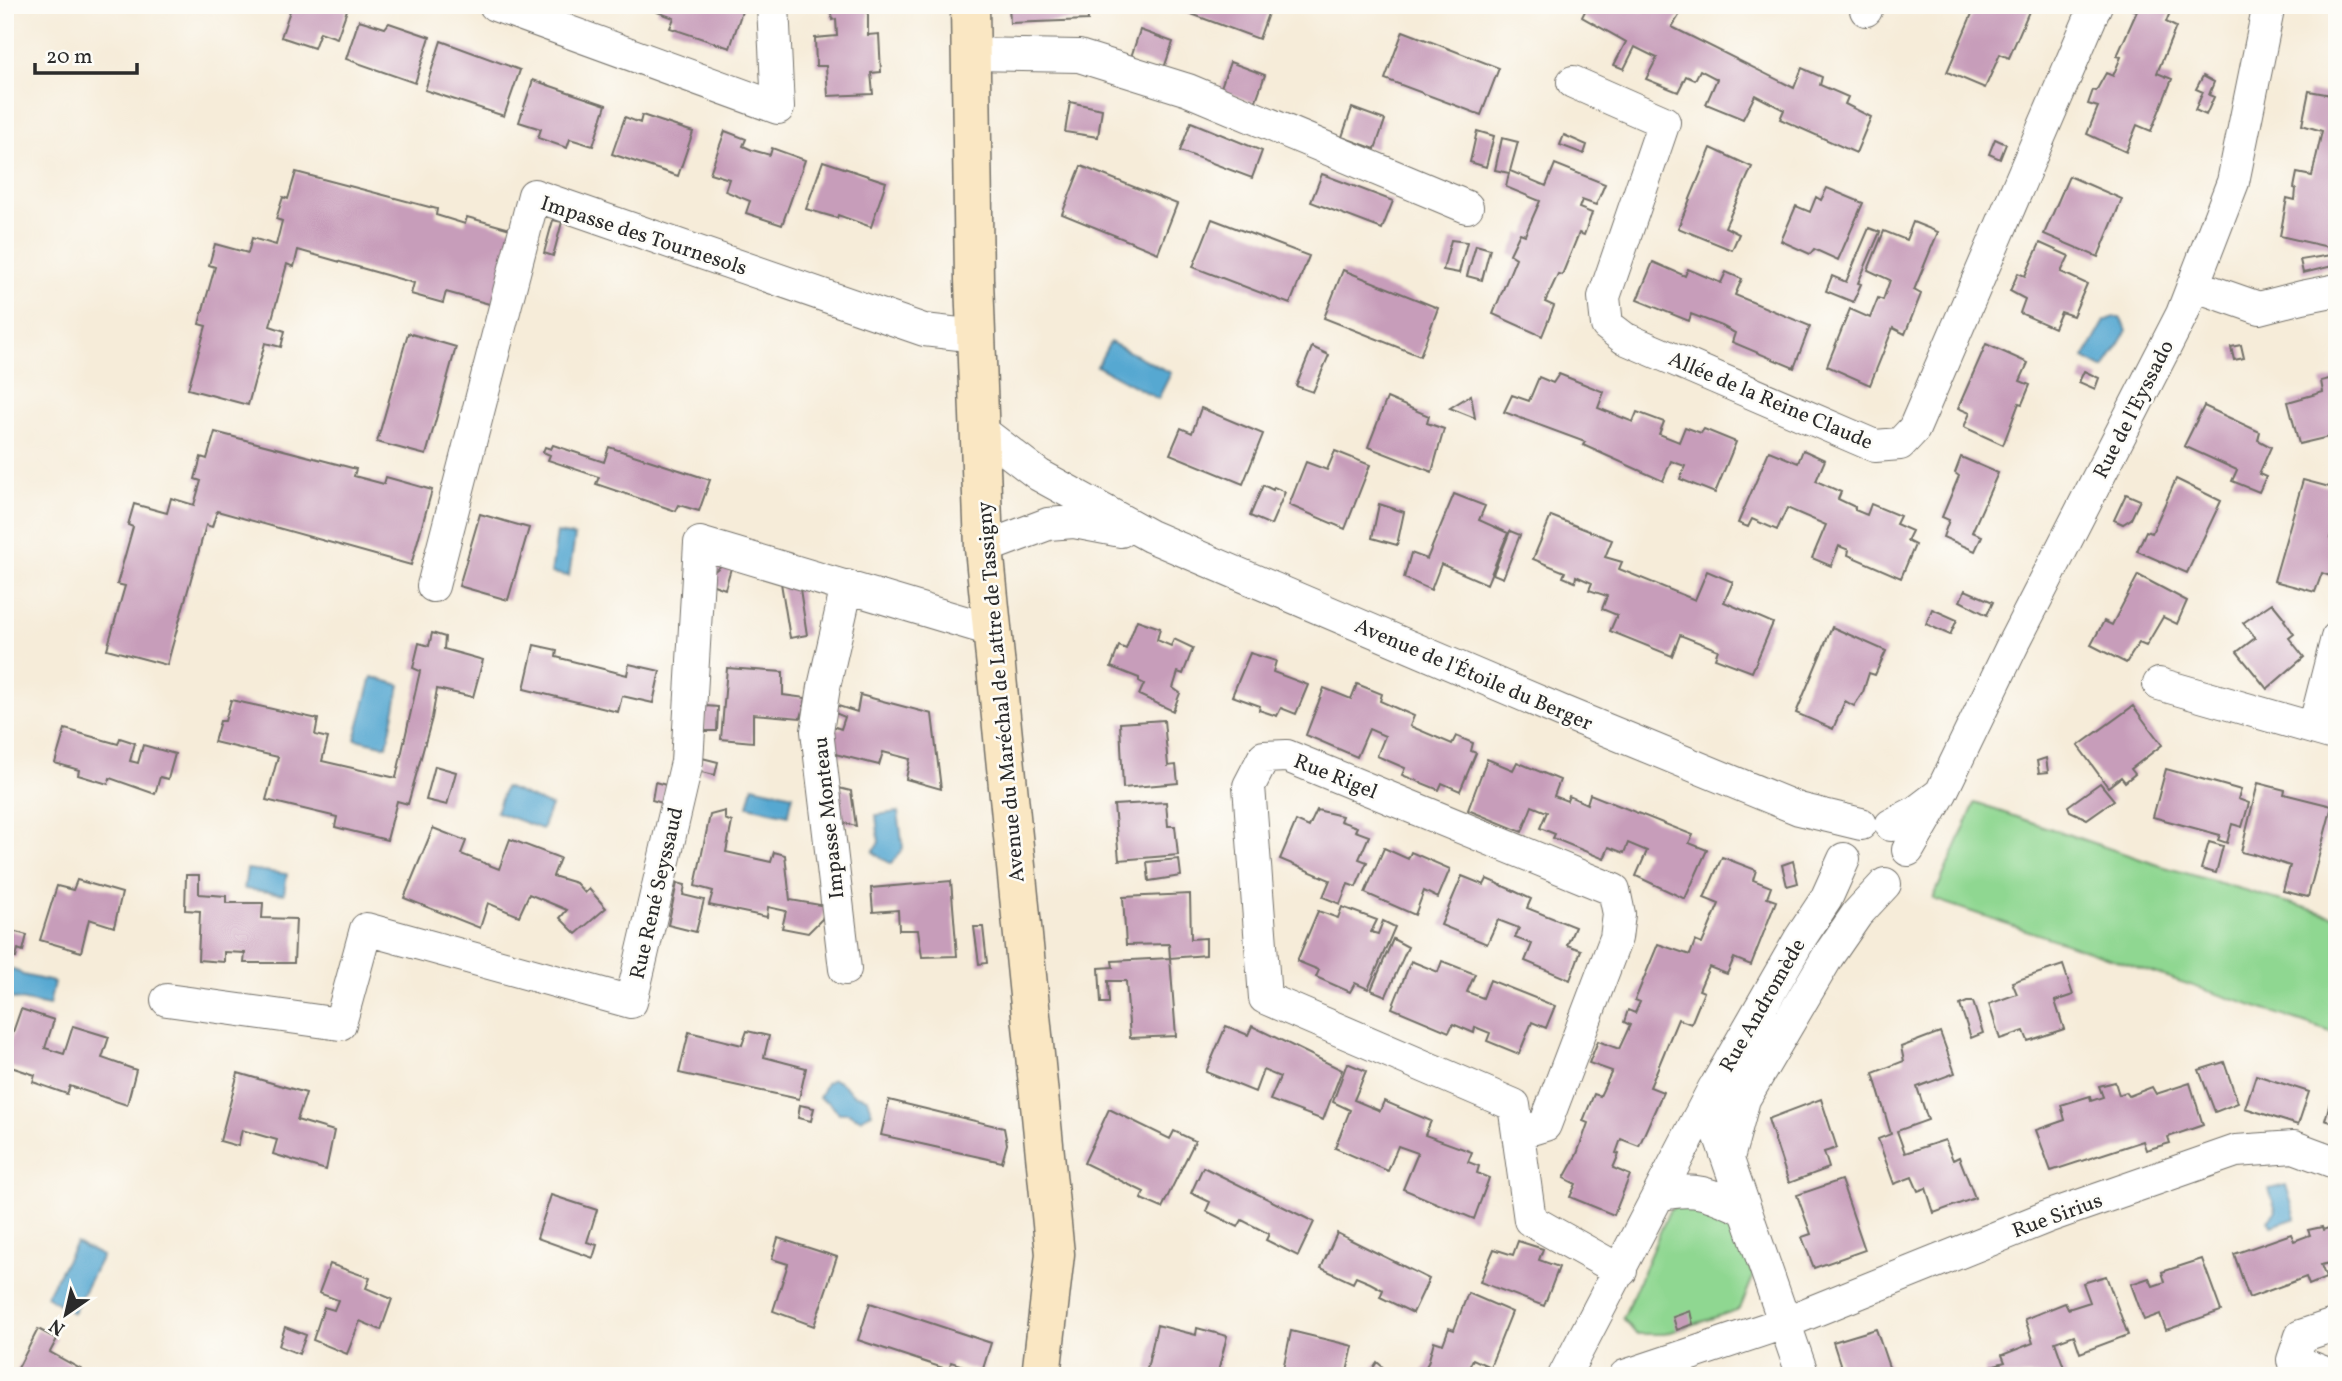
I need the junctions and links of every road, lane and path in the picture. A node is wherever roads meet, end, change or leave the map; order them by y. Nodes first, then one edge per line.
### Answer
1 (495, 5) edge
2 (773, 5) edge
3 (970, 5) edge
4 (2096, 5) edge
5 (2269, 5) edge
6 (971, 54) junction
7 (1573, 82) dead end
8 (1467, 207) dead end
9 (2193, 285) junction
10 (2337, 290) edge
11 (977, 336) junction
12 (979, 429) junction
13 (1150, 536) junction
14 (984, 548) junction
15 (433, 586) dead end
16 (846, 586) junction
17 (991, 630) junction
18 (2337, 638) edge
19 (2159, 684) dead end
20 (2325, 731) edge
21 (1870, 841) junction
22 (1885, 884) junction
23 (845, 969) dead end
24 (167, 1000) dead end
25 (1717, 1083) junction
26 (1518, 1133) junction
27 (1727, 1159) junction
28 (2337, 1163) edge
29 (1659, 1195) junction
30 (1743, 1209) junction
31 (1621, 1271) junction
32 (1784, 1323) junction
33 (2337, 1324) edge
34 (1041, 1376) edge
35 (1564, 1376) edge
36 (1625, 1376) edge
37 (1803, 1376) edge
38 (2333, 1376) edge

1 - 2 street
3 - 6 main road, Avenue du Maréchal de Lattre de Tassigny
4 - 7 street, Allée de la Reine Claude
5 - 9 street, Rue de l'Eyssado
6 - 8 street
6 - 11 main road, Avenue du Maréchal de Lattre de Tassigny
9 - 10 street
9 - 21 street, Rue de l'Eyssado
11 - 12 main road, Avenue du Maréchal de Lattre de Tassigny
11 - 15 street, Impasse des Tournesols
12 - 13 street, Avenue de l'Étoile du Berger
12 - 14 main road, Avenue du Maréchal de Lattre de Tassigny
13 - 14 street, Avenue de l'Étoile du Berger
13 - 21 street, Avenue de l'Étoile du Berger
14 - 17 main road, Avenue du Maréchal de Lattre de Tassigny
16 - 17 street, Rue René Seyssaud
16 - 23 street, Impasse Monteau
16 - 24 street, Rue René Seyssaud
17 - 34 main road, Avenue du Maréchal de Lattre de Tassigny
18 - 20 street
19 - 20 street
21 - 22 street, Avenue de l'Étoile du Berger
21 - 22 street, Rue Andromède
21 - 25 street, Rue Andromède
22 - 27 street, Rue Andromède
25 - 27 street, Rue Andromède
25 - 29 street
26 - 26 street, Rue Rigel
26 - 31 street, Rue Rigel
27 - 30 street, Rue Andromède
28 - 32 street, Rue Sirius
29 - 30 street
29 - 31 street
30 - 32 street, Rue Andromède
31 - 35 street
32 - 36 street, Rue Sirius
32 - 37 street, Rue Andromède
33 - 38 street

